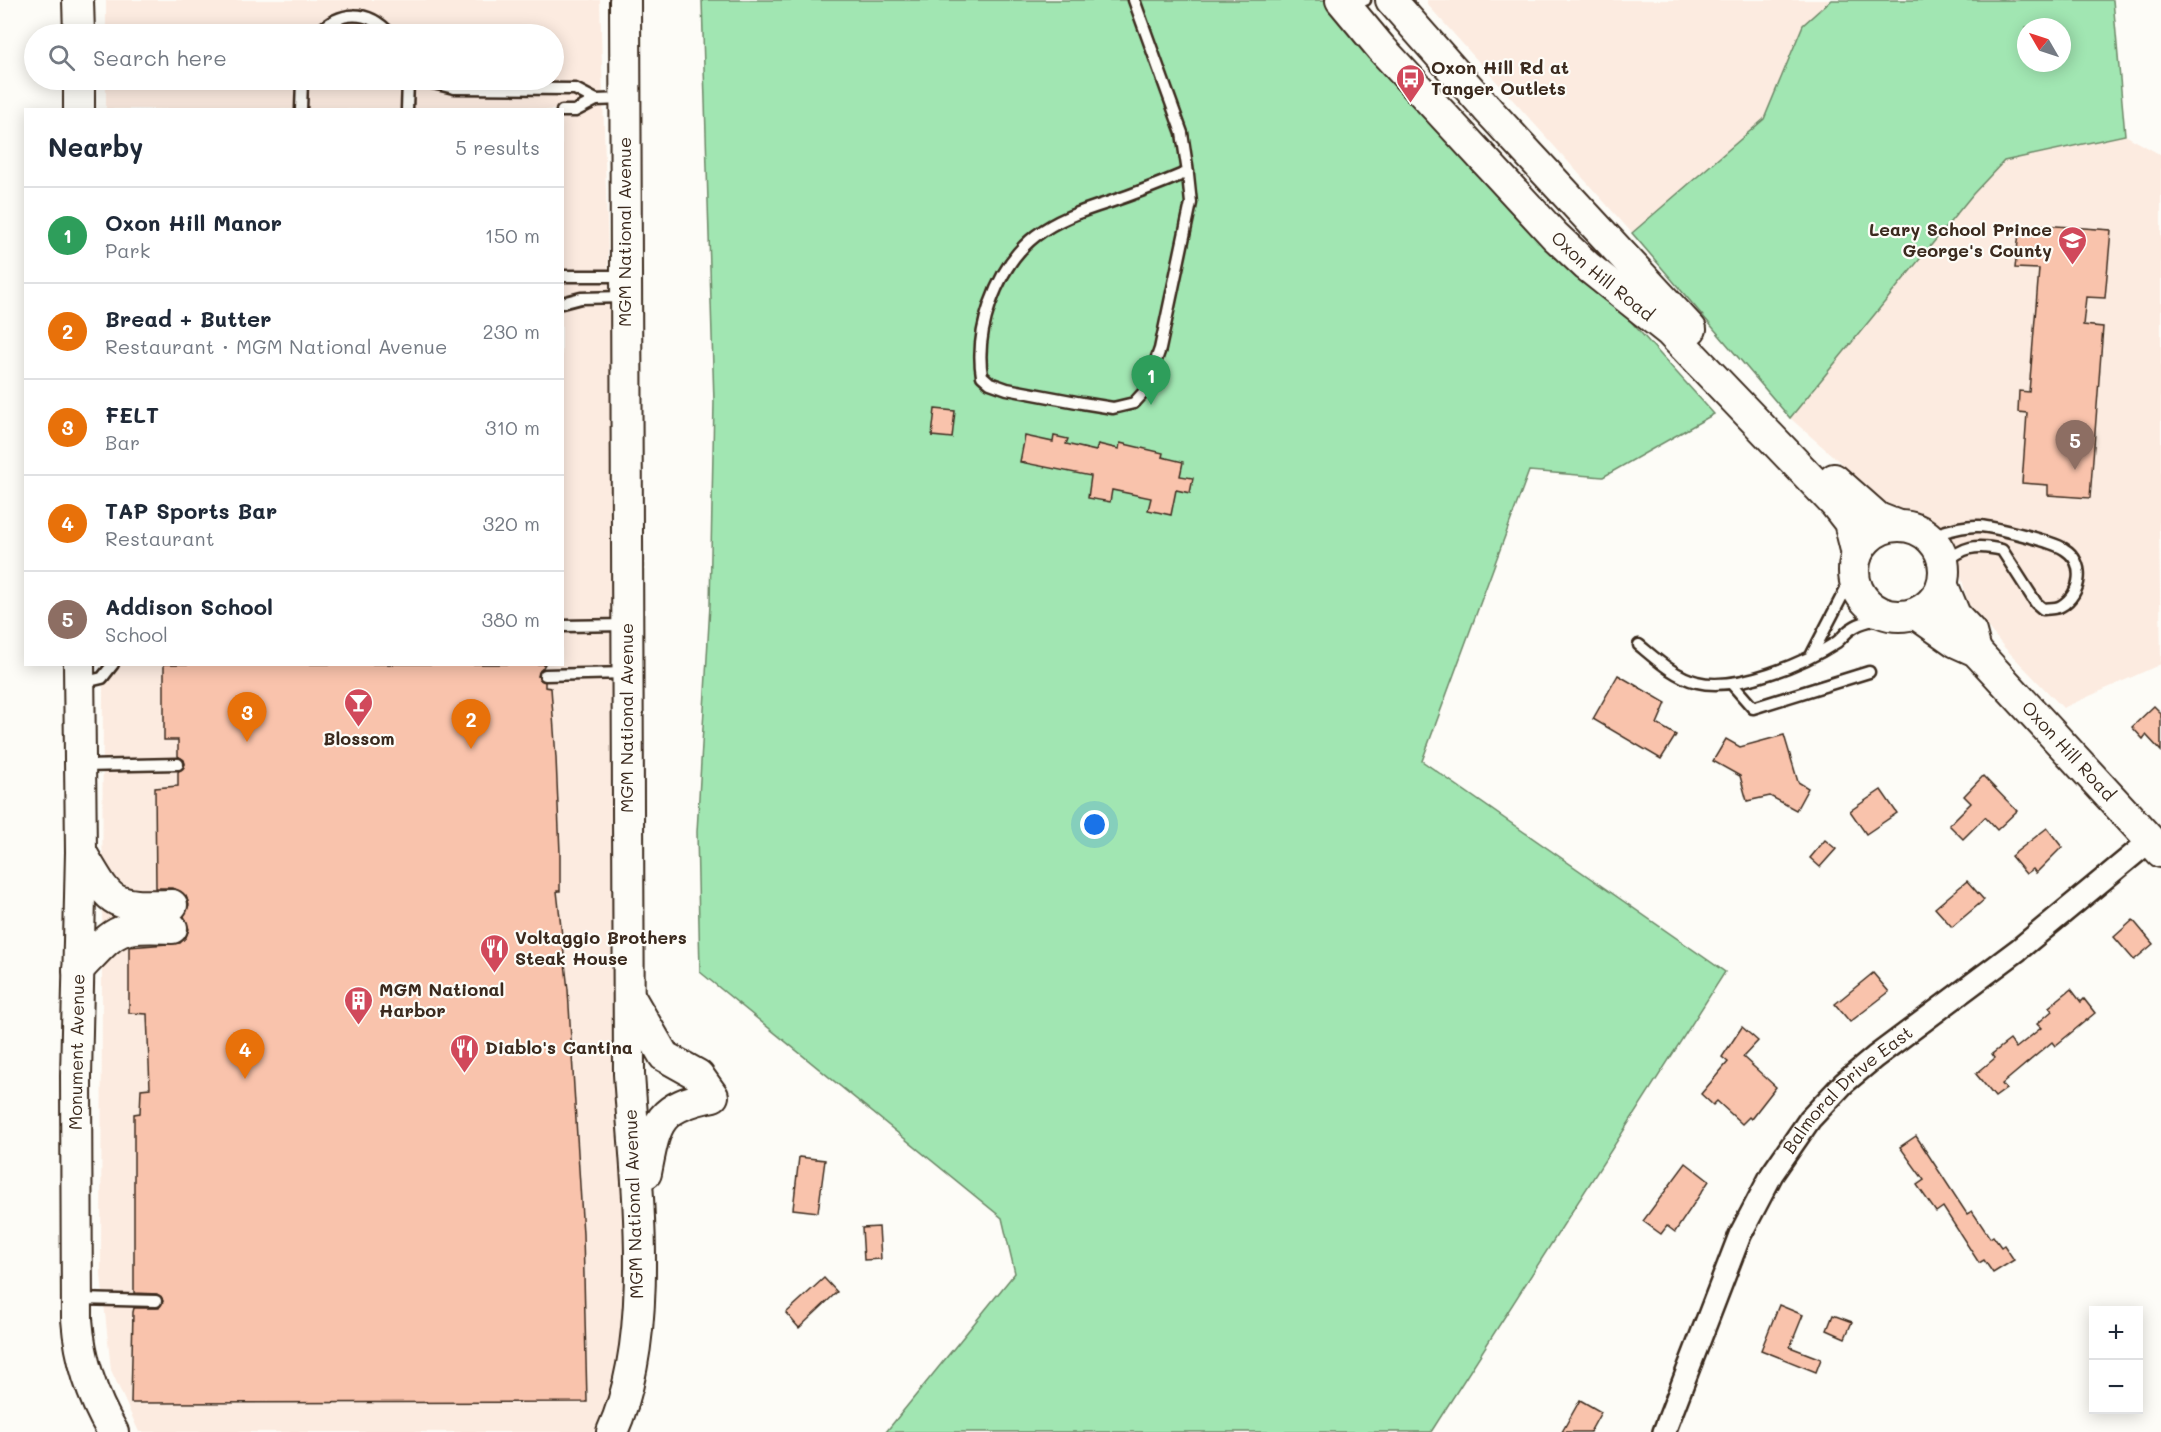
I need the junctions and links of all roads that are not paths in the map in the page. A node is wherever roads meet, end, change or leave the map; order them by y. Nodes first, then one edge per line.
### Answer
1 (78, 0) edge
2 (625, 0) edge
3 (1134, 0) edge
4 (1391, 0) edge
5 (1351, 2) edge
6 (79, 24) edge
7 (329, 24) edge
8 (379, 24) edge
9 (79, 90) edge
10 (302, 90) edge
11 (408, 90) edge
12 (564, 90) edge
13 (610, 99) junction
14 (79, 108) edge
15 (301, 108) edge
16 (408, 108) edge
17 (564, 111) edge
18 (1188, 172) junction
19 (564, 276) edge
20 (625, 287) junction
21 (564, 302) edge
22 (1896, 525) junction
23 (1929, 536) junction
24 (1855, 565) junction
25 (1943, 575) junction
26 (1905, 616) junction
27 (627, 625) junction
28 (564, 626) edge
29 (1639, 645) dead end
30 (1976, 651) junction
31 (1812, 654) junction
32 (111, 666) edge
33 (1869, 672) dead end
34 (627, 673) junction
35 (79, 674) edge
36 (545, 675) dead end
37 (1732, 684) junction
38 (178, 764) dead end
39 (79, 766) junction
40 (2156, 846) edge
41 (81, 852) junction
42 (78, 970) junction
43 (629, 996) junction
44 (638, 1217) junction
45 (77, 1299) junction
46 (156, 1301) dead end
47 (113, 1432) edge
48 (612, 1432) edge
49 (1664, 1432) edge

1 - 6 main road
2 - 13 main road, MGM National Avenue
3 - 18 lane
4 - 22 main road, Oxon Hill Road
5 - 24 main road, Oxon Hill Road
7 - 8 lane
9 - 14 main road
10 - 15 lane
11 - 16 lane
12 - 13 lane
13 - 17 lane
13 - 20 main road, MGM National Avenue
18 - 18 lane
19 - 20 lane
20 - 21 lane
20 - 27 main road, MGM National Avenue
22 - 23 main road
22 - 24 main road
23 - 25 main road
23 - 25 lane
24 - 26 main road
24 - 31 lane
25 - 26 main road
25 - 30 main road, Oxon Hill Road
26 - 30 main road, Oxon Hill Road
26 - 31 lane
27 - 28 lane
27 - 34 main road, MGM National Avenue
29 - 37 lane
30 - 40 main road, Oxon Hill Road
31 - 37 lane
32 - 35 lane
33 - 37 lane
34 - 36 lane
34 - 43 main road, MGM National Avenue
35 - 39 main road, Monument Avenue
38 - 39 lane
39 - 41 main road, Monument Avenue
40 - 49 street, Balmoral Drive East
41 - 42 main road, Monument Avenue
41 - 42 main road
42 - 45 main road, Monument Avenue
43 - 44 main road, MGM National Avenue
43 - 44 main road
44 - 48 main road, MGM National Avenue
45 - 46 lane
45 - 47 main road, Monument Avenue

